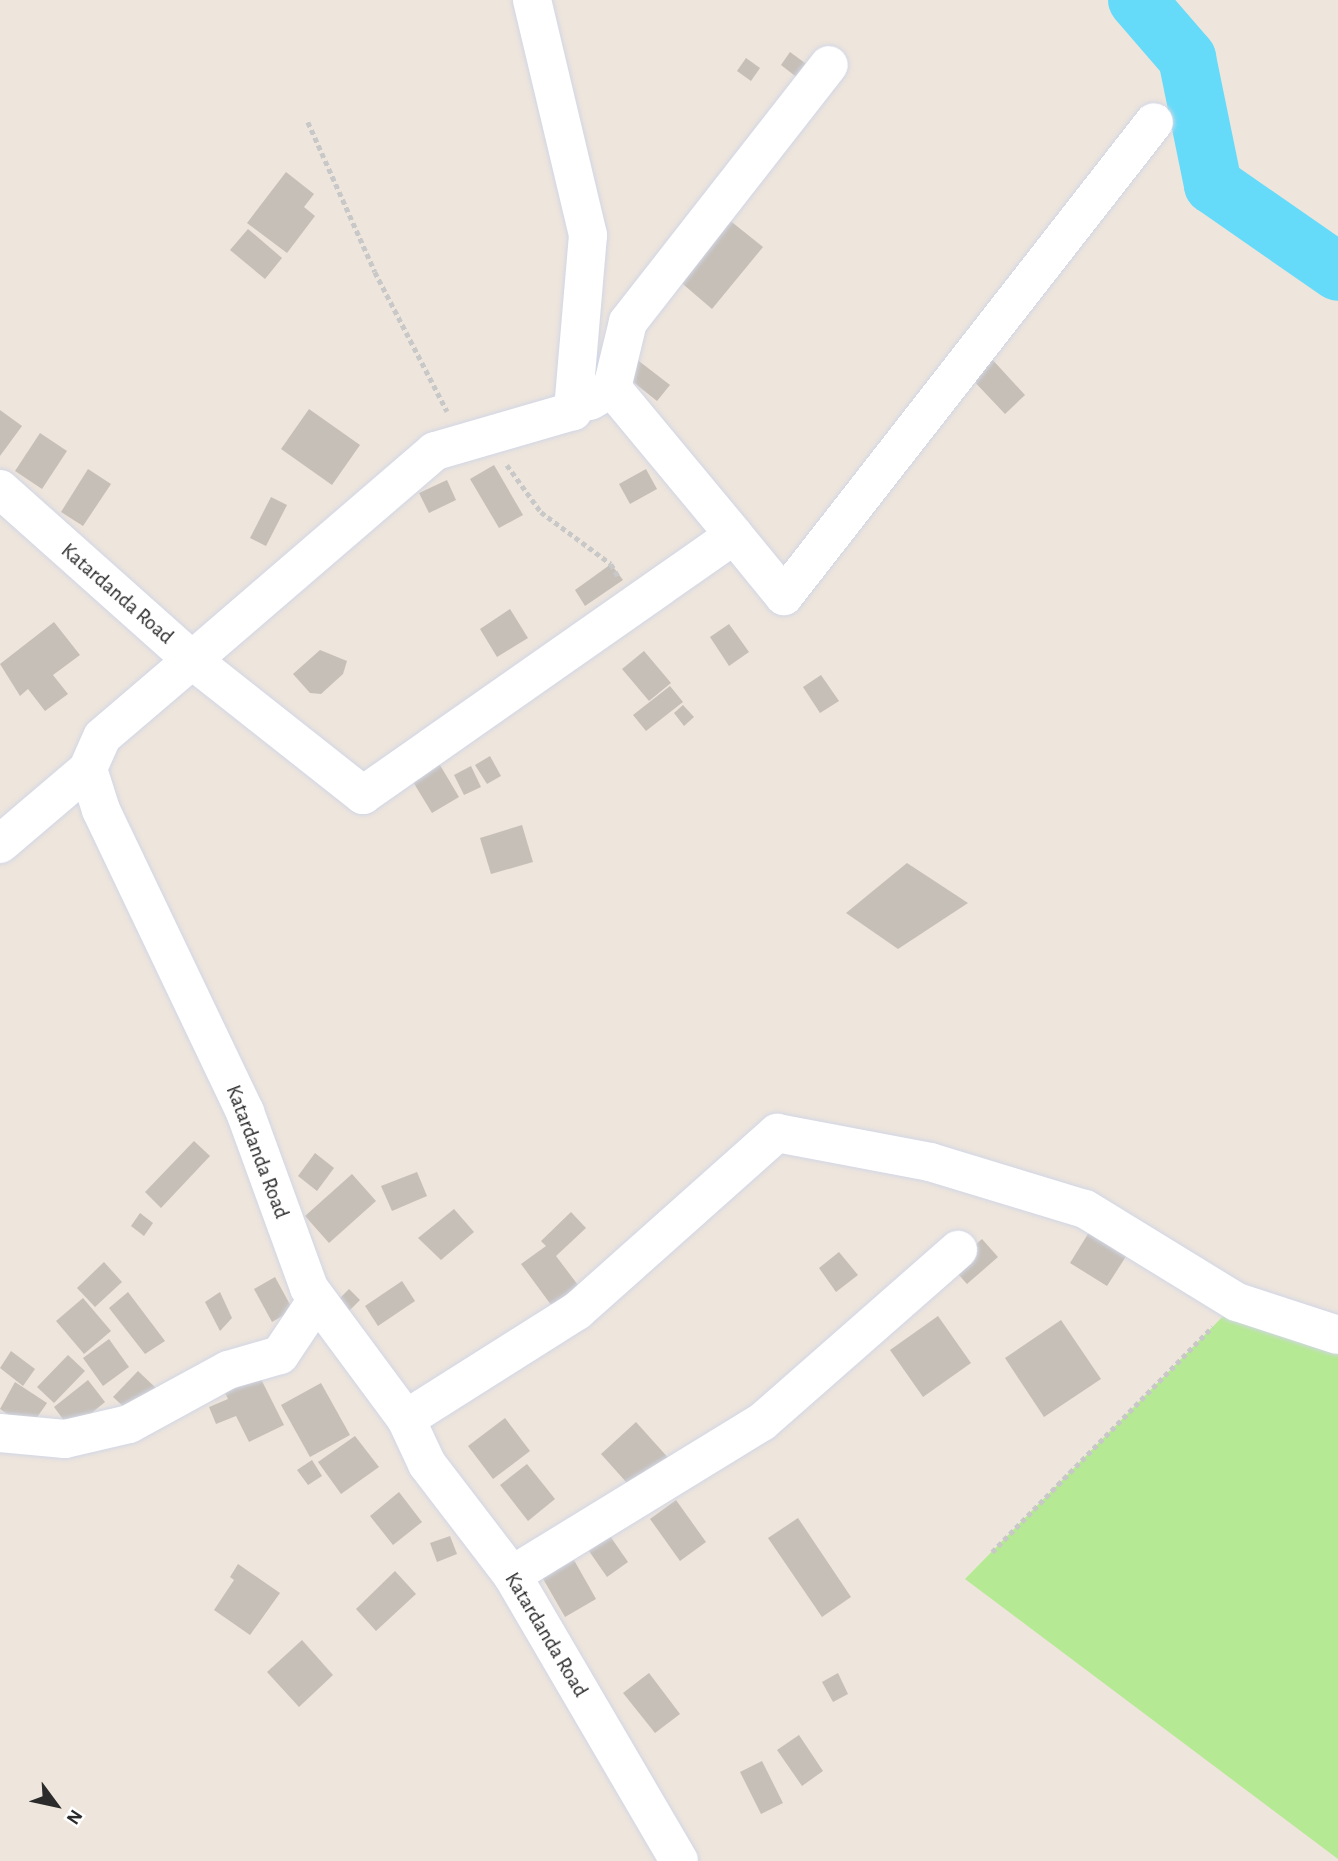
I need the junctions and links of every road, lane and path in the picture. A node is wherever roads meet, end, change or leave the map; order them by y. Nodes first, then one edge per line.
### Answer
1 (532, 0) edge
2 (829, 65) dead end
3 (307, 122) dead end
4 (1154, 122) dead end
5 (612, 388) junction
6 (573, 411) junction
7 (475, 439) junction
8 (0, 489) edge
9 (734, 535) junction
10 (635, 604) junction
11 (192, 660) junction
12 (88, 769) junction
13 (0, 844) edge
14 (958, 1250) dead end
15 (317, 1301) junction
16 (1237, 1302) junction
17 (1338, 1335) edge
18 (405, 1419) junction
19 (0, 1433) edge
20 (992, 1552) dead end
21 (512, 1575) junction
22 (679, 1861) edge

1 - 6 street
2 - 5 street
3 - 7 path
4 - 9 street
5 - 6 street
5 - 9 street
6 - 7 street
7 - 10 path
7 - 11 street
8 - 11 street, Katardanda Road
9 - 10 street
10 - 11 street
11 - 12 street, Katardanda Road
12 - 13 street
12 - 15 street, Katardanda Road
14 - 21 street
15 - 18 street, Katardanda Road
15 - 19 street
16 - 17 street
16 - 18 street
16 - 20 path
18 - 21 street, Katardanda Road
21 - 22 street, Katardanda Road

